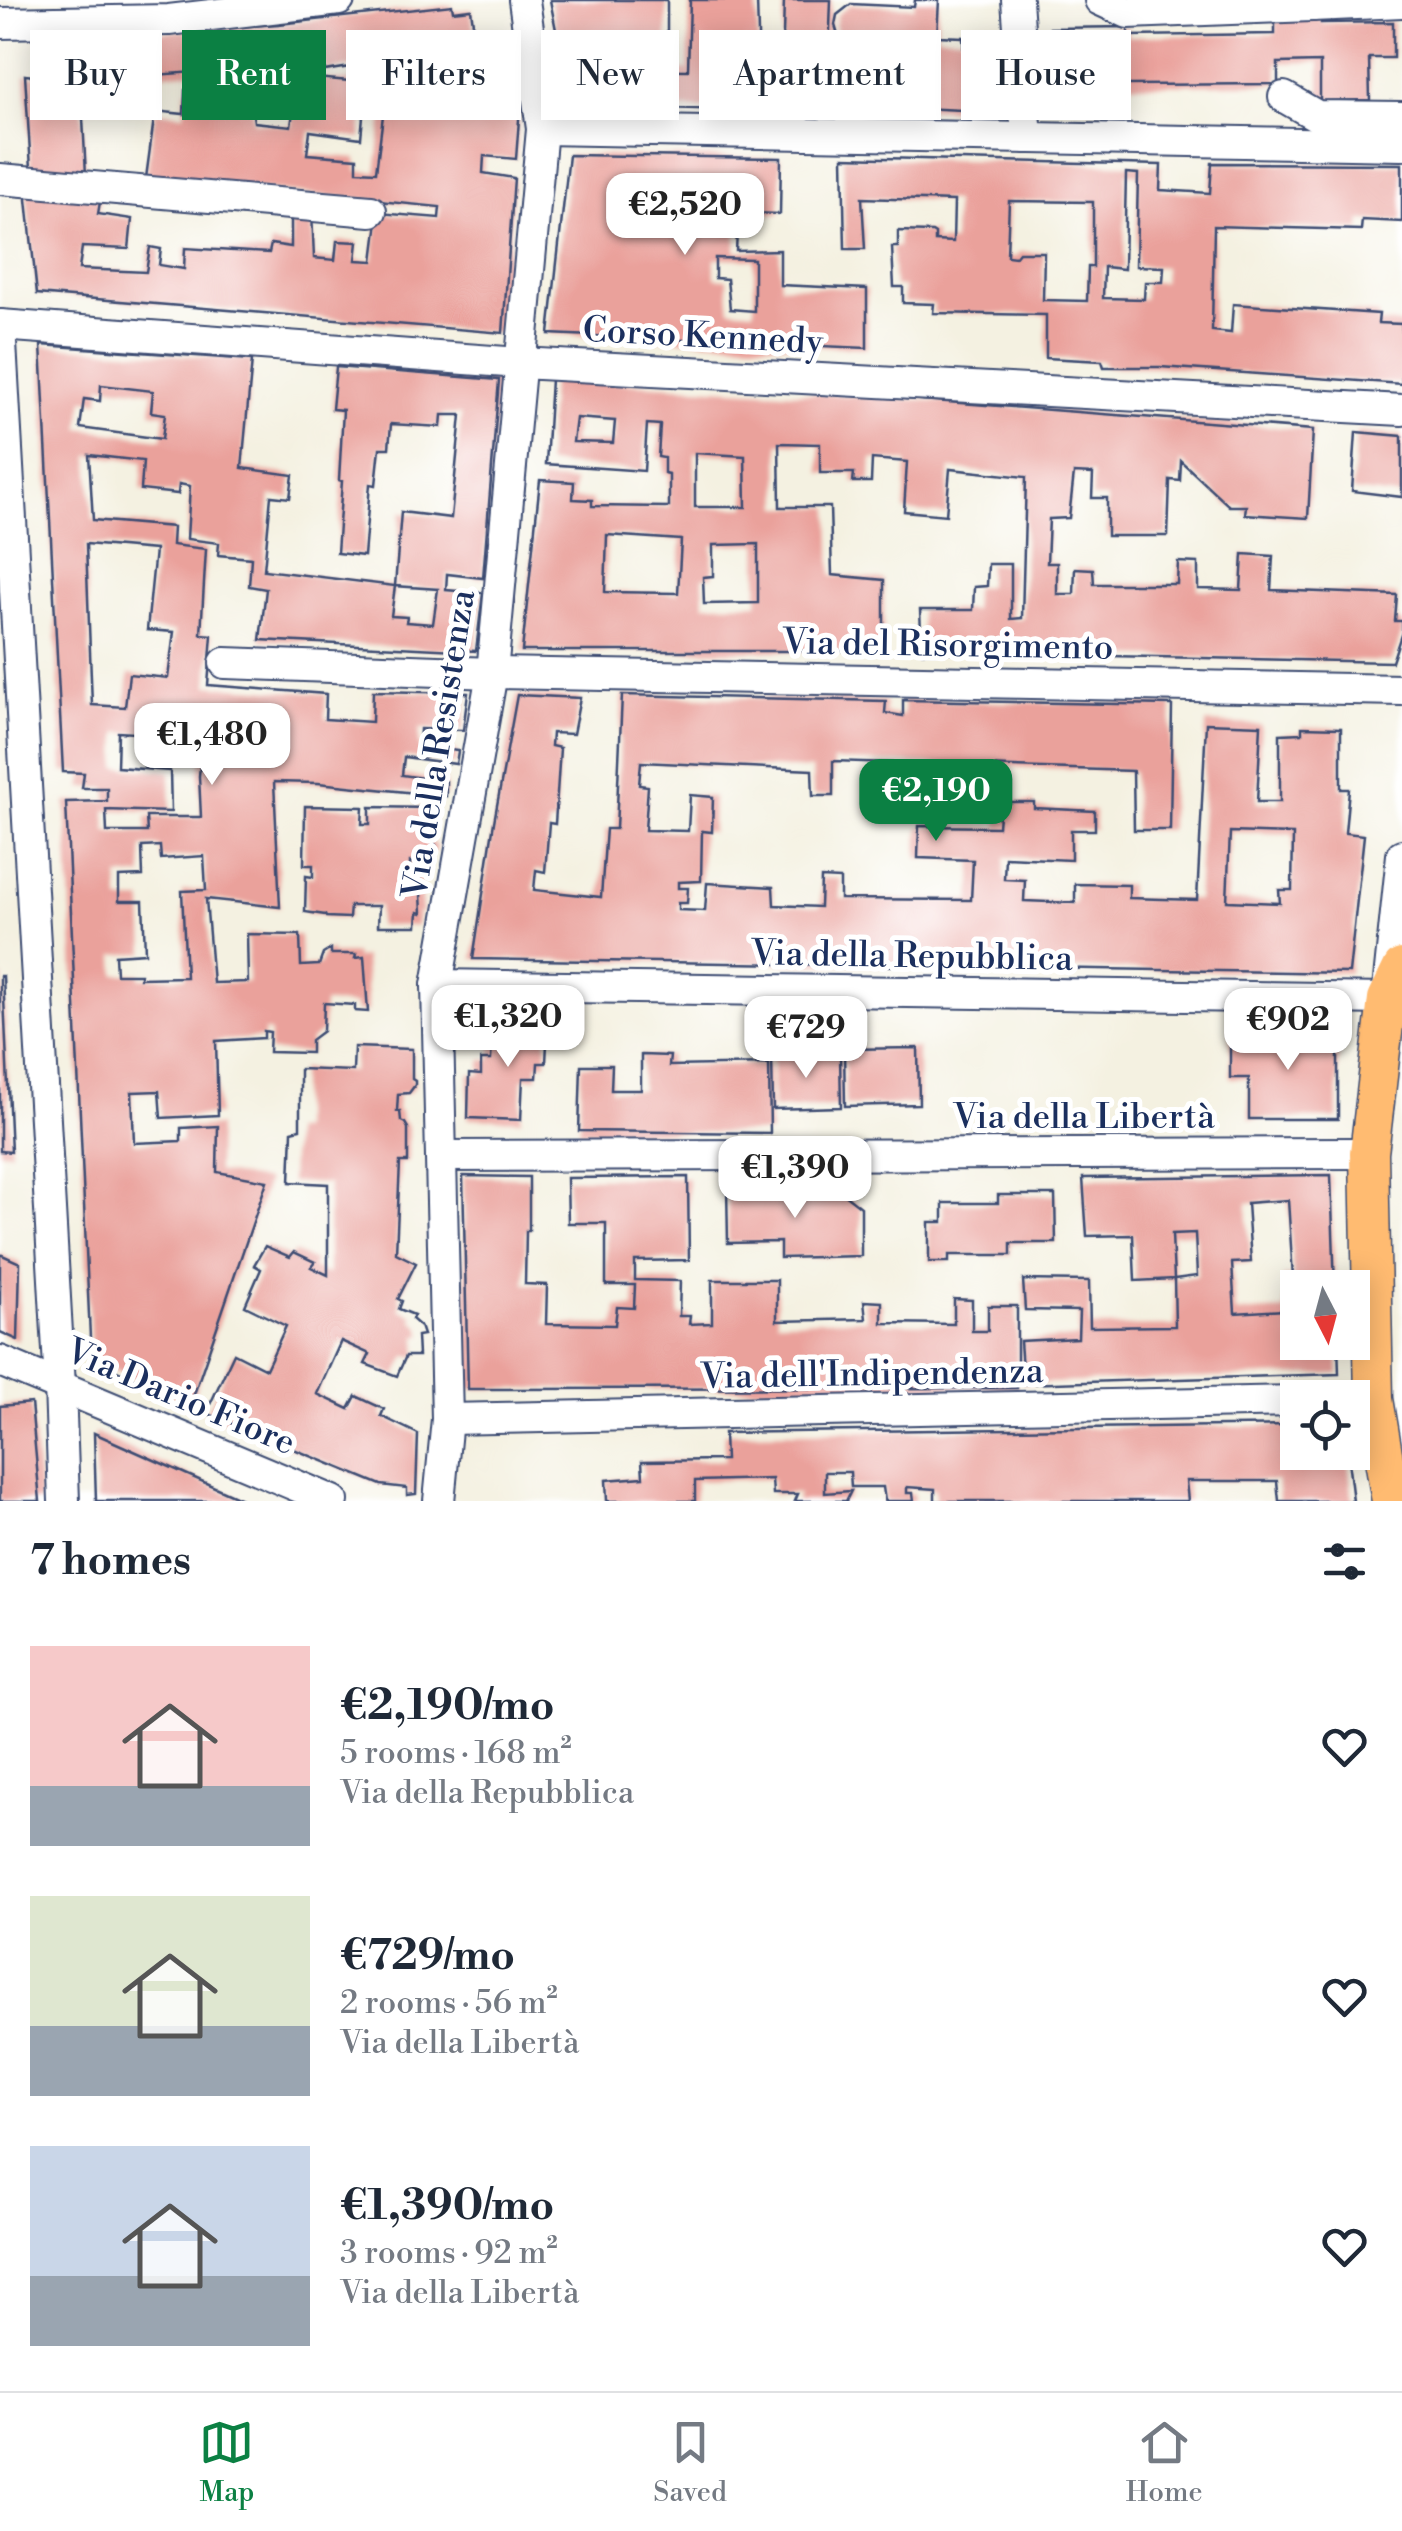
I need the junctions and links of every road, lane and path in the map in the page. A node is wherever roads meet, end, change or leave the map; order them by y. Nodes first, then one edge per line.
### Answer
1 (339, 0) edge
2 (524, 0) edge
3 (1017, 0) edge
4 (1100, 0) edge
5 (1402, 2) edge
6 (1312, 3) edge
7 (0, 23) edge
8 (1284, 97) dead end
9 (1402, 117) edge
10 (542, 129) junction
11 (1027, 138) junction
12 (1402, 145) edge
13 (0, 179) edge
14 (370, 210) dead end
15 (0, 325) edge
16 (520, 363) junction
17 (1402, 410) edge
18 (226, 663) dead end
19 (492, 673) junction
20 (1402, 690) edge
21 (1402, 855) edge
22 (1395, 983) edge
23 (436, 986) junction
24 (1368, 1153) junction
25 (440, 1156) junction
26 (0, 1361) edge
27 (1363, 1380) edge
28 (60, 1386) junction
29 (1280, 1401) edge
30 (447, 1420) junction
31 (1370, 1424) edge
32 (64, 1501) edge
33 (333, 1501) edge
34 (439, 1501) edge
35 (1391, 1501) edge

1 - 7 street
2 - 10 street, Via della Resistenza
3 - 11 street
4 - 6 street
5 - 6 street
8 - 9 street
10 - 11 street
10 - 16 street, Via della Resistenza
11 - 12 street
13 - 14 street
15 - 16 street, Corso Kennedy
15 - 28 street
16 - 17 street, Corso Kennedy
16 - 19 street, Via della Resistenza
18 - 19 street, Via del Risorgimento
19 - 20 street, Via del Risorgimento
19 - 23 street, Via della Resistenza
21 - 22 street
22 - 23 street, Via della Repubblica
22 - 24 main road
23 - 25 street, Via della Resistenza
24 - 25 street, Via della Libertà
24 - 27 main road
25 - 30 street, Via della Resistenza
26 - 28 street, Via Dario Fiore
28 - 32 street
28 - 33 street, Via Dario Fiore
29 - 30 street, Via dell'Indipendenza
30 - 34 street, Via della Resistenza
31 - 35 main road

